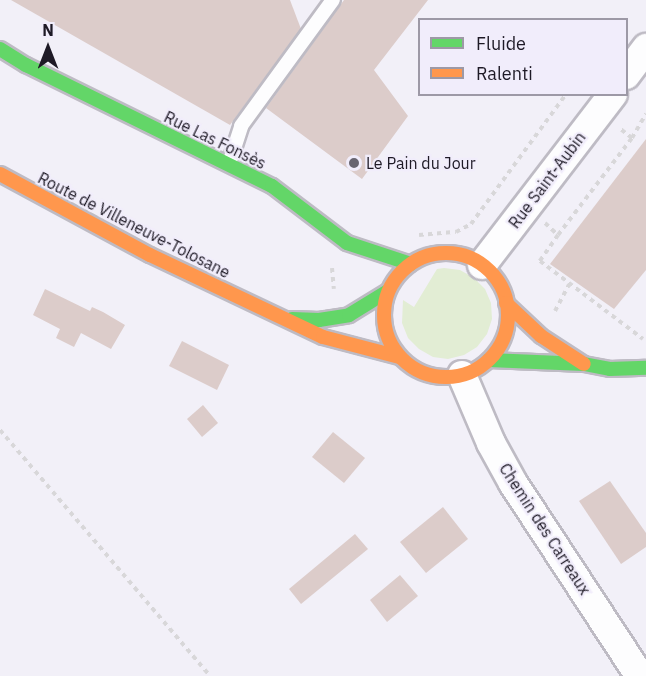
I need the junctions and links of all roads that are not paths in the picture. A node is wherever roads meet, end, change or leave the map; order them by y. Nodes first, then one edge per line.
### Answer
1 (333, 0) edge
2 (646, 48) edge
3 (0, 49) edge
4 (628, 74) edge
5 (606, 104) edge
6 (229, 165) junction
7 (0, 174) edge
8 (411, 264) junction
9 (482, 266) junction
10 (388, 291) junction
11 (507, 303) junction
12 (287, 319) junction
13 (399, 357) junction
14 (489, 360) junction
15 (584, 364) junction
16 (646, 368) edge
17 (462, 375) junction
18 (640, 676) edge

1 - 6 lane
2 - 4 street
3 - 6 street, Rue Las Fonsès
5 - 9 street, Rue Saint-Aubin
6 - 8 street, Rue Las Fonsès
7 - 12 street, Route de Villeneuve-Tolosane
8 - 9 street
8 - 10 street
9 - 11 street
10 - 12 street, Route de Villeneuve-Tolosane
10 - 13 street
11 - 14 street
11 - 15 street
12 - 13 street, Route de Villeneuve-Tolosane
13 - 17 street
14 - 15 street
14 - 17 street
15 - 16 street
17 - 18 street, Chemin des Carreaux

